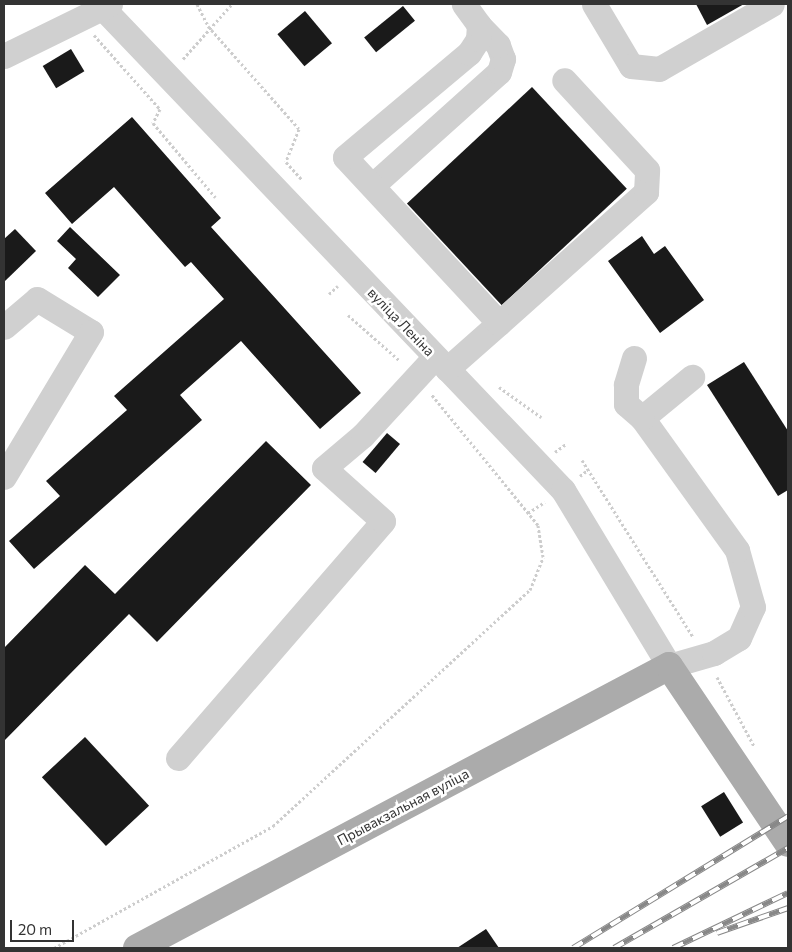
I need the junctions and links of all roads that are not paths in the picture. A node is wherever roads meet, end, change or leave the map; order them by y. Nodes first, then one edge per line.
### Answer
1 (464, 4) edge
2 (594, 4) edge
3 (772, 4) edge
4 (104, 5) edge
5 (479, 25) junction
6 (4, 56) edge
7 (564, 80) dead end
8 (372, 184) junction
9 (499, 323) junction
10 (4, 327) edge
11 (634, 358) dead end
12 (441, 363) junction
13 (692, 377) dead end
14 (642, 418) junction
15 (4, 477) edge
16 (670, 666) junction
17 (178, 758) dead end
18 (788, 843) edge
19 (137, 948) edge

1 - 5 street
2 - 3 street
4 - 6 street
4 - 12 street, вуліца Леніна
5 - 8 street
5 - 8 street
7 - 9 street
8 - 9 street
9 - 12 street
10 - 15 street
11 - 14 street
12 - 16 street, вуліца Леніна
12 - 17 street
13 - 14 street
14 - 16 street
16 - 18 main road
16 - 19 main road, Прывакзальная вуліца

